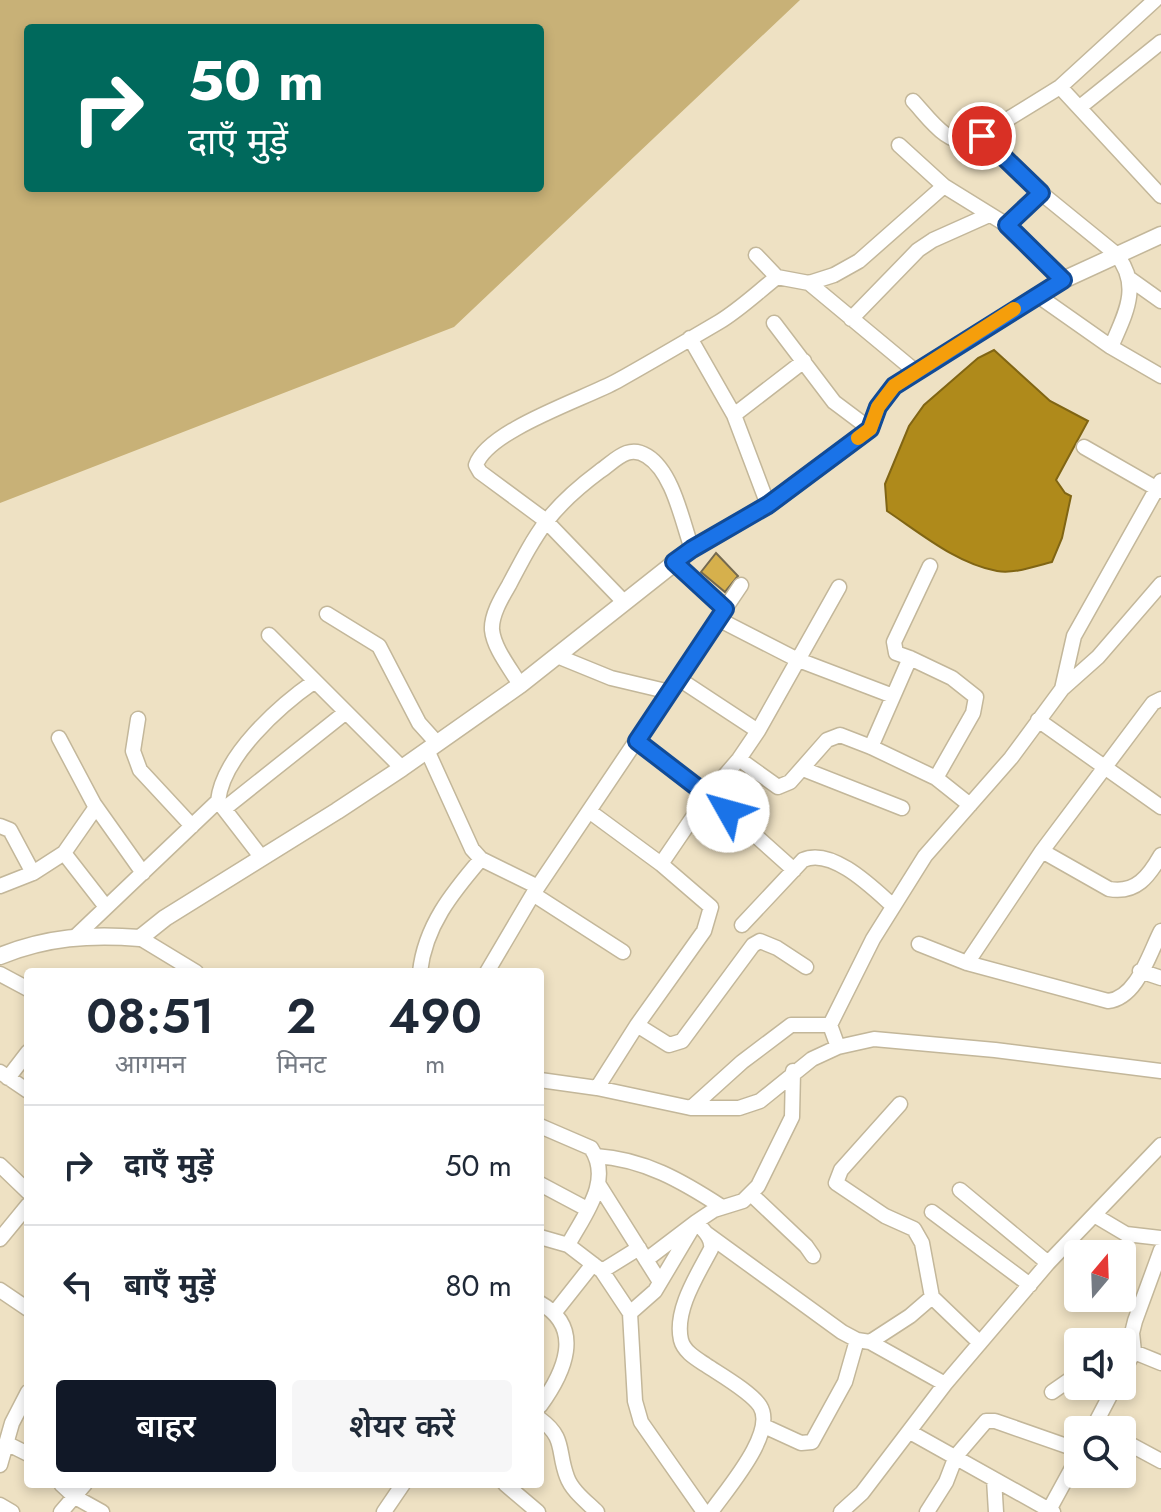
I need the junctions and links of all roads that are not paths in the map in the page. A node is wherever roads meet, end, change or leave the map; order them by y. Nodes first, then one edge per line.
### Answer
1 (1155, 0) edge
2 (1161, 42) edge
3 (1060, 87) junction
4 (913, 101) dead end
5 (1080, 107) junction
6 (982, 136) junction
7 (899, 145) dead end
8 (944, 186) junction
9 (1041, 193) junction
10 (1161, 196) edge
11 (989, 215) junction
12 (1007, 225) junction
13 (1161, 235) edge
14 (1116, 254) junction
15 (756, 255) dead end
16 (777, 277) junction
17 (1130, 279) junction
18 (1063, 280) junction
19 (809, 283) junction
20 (1037, 295) junction
21 (1161, 301) edge
22 (851, 319) junction
23 (774, 323) dead end
24 (690, 338) junction
25 (1111, 347) junction
26 (804, 361) junction
27 (915, 371) junction
28 (1161, 376) edge
29 (734, 415) junction
30 (870, 429) junction
31 (1084, 447) dead end
32 (1160, 487) edge
33 (768, 505) junction
34 (545, 520) junction
35 (692, 549) junction
36 (674, 562) junction
37 (930, 566) dead end
38 (1161, 584) edge
39 (741, 585) dead end
40 (839, 587) dead end
41 (624, 602) junction
42 (1155, 604) edge
43 (327, 614) dead end
44 (722, 614) junction
45 (269, 635) dead end
46 (557, 656) junction
47 (910, 658) junction
48 (796, 659) junction
49 (679, 679) junction
50 (315, 681) junction
51 (520, 685) junction
52 (1062, 689) junction
53 (670, 692) junction
54 (893, 696) junction
55 (1161, 699) edge
56 (346, 712) junction
57 (138, 719) dead end
58 (1038, 720) junction
59 (758, 731) junction
60 (59, 738) dead end
61 (637, 741) junction
62 (432, 747) junction
63 (871, 747) junction
64 (739, 759) junction
65 (402, 768) junction
66 (1105, 768) junction
67 (803, 769) junction
68 (936, 778) junction
69 (708, 795) junction
70 (221, 805) junction
71 (970, 805) junction
72 (96, 807) junction
73 (1161, 807) edge
74 (902, 808) dead end
75 (589, 811) junction
76 (0, 826) edge
77 (192, 826) junction
78 (1042, 851) junction
79 (64, 853) junction
80 (1161, 855) edge
81 (262, 858) junction
82 (481, 859) junction
83 (661, 864) junction
84 (794, 870) junction
85 (33, 873) junction
86 (143, 873) junction
87 (0, 886) edge
88 (535, 890) junction
89 (893, 906) junction
90 (106, 907) junction
91 (742, 925) dead end
92 (1161, 931) edge
93 (74, 938) junction
94 (140, 938) junction
95 (919, 944) dead end
96 (623, 952) dead end
97 (0, 956) edge
98 (967, 963) junction
99 (806, 967) dead end
100 (189, 968) edge
101 (421, 968) edge
102 (489, 968) edge
103 (1140, 971) junction
104 (0, 974) edge
105 (1161, 978) edge
106 (24, 986) edge
107 (637, 1025) junction
108 (830, 1025) junction
109 (838, 1047) junction
110 (24, 1056) edge
111 (793, 1071) junction
112 (1161, 1071) edge
113 (4, 1075) edge
114 (544, 1081) edge
115 (24, 1088) edge
116 (597, 1088) junction
117 (900, 1104) dead end
118 (691, 1108) junction
119 (544, 1128) edge
120 (1161, 1145) edge
121 (596, 1156) junction
122 (0, 1165) edge
123 (599, 1185) junction
124 (544, 1186) edge
125 (24, 1188) edge
126 (960, 1190) dead end
127 (752, 1195) junction
128 (722, 1207) junction
129 (587, 1209) junction
130 (24, 1210) edge
131 (932, 1212) dead end
132 (1094, 1215) junction
133 (696, 1222) junction
134 (707, 1234) junction
135 (544, 1238) edge
136 (1161, 1238) edge
137 (0, 1239) edge
138 (568, 1245) junction
139 (1161, 1250) edge
140 (642, 1254) junction
141 (813, 1256) dead end
142 (1048, 1263) junction
143 (598, 1268) junction
144 (660, 1282) junction
145 (1030, 1285) junction
146 (0, 1290) edge
147 (932, 1297) junction
148 (544, 1305) edge
149 (24, 1306) edge
150 (555, 1312) junction
151 (630, 1313) junction
152 (1133, 1328) edge
153 (863, 1341) junction
154 (980, 1343) junction
155 (1136, 1363) edge
156 (1161, 1363) edge
157 (945, 1384) junction
158 (1064, 1384) edge
159 (1052, 1392) dead end
160 (24, 1399) edge
161 (544, 1400) edge
162 (544, 1422) edge
163 (764, 1426) junction
164 (910, 1432) junction
165 (6, 1443) junction
166 (1064, 1445) edge
167 (1136, 1448) edge
168 (24, 1452) edge
169 (956, 1456) junction
170 (1161, 1461) edge
171 (0, 1465) edge
172 (994, 1479) junction
173 (1064, 1485) edge
174 (65, 1488) edge
175 (82, 1488) edge
176 (400, 1488) edge
177 (510, 1488) edge
178 (75, 1497) junction
179 (0, 1505) edge
180 (848, 1510) edge
181 (1051, 1511) edge
182 (12, 1512) edge
183 (61, 1512) edge
184 (102, 1512) edge
185 (384, 1512) edge
186 (538, 1512) edge
187 (597, 1512) edge
188 (704, 1512) edge
189 (711, 1512) edge
190 (927, 1512) edge
191 (996, 1512) edge

1 - 3 street
2 - 5 street
3 - 5 street
3 - 6 street
4 - 6 street
5 - 10 street
6 - 9 street
7 - 8 street
8 - 11 street
8 - 19 street
9 - 12 street
9 - 14 street
11 - 12 street
11 - 22 street
12 - 18 street
13 - 14 street
14 - 17 street
14 - 18 street
15 - 16 street
16 - 19 street
16 - 24 street
17 - 21 street
17 - 25 street
18 - 20 street
19 - 22 street
20 - 25 street
20 - 27 street
22 - 27 street
23 - 26 street
24 - 29 street
24 - 34 street
25 - 28 street
26 - 29 street
26 - 30 street
27 - 30 street
29 - 33 street
30 - 33 street
31 - 32 street
32 - 52 street
33 - 35 street
34 - 35 street
34 - 41 street
34 - 51 street
35 - 36 street
36 - 41 street
36 - 44 street
37 - 47 street
38 - 42 street
39 - 44 street
40 - 48 street
41 - 46 street
42 - 52 street
43 - 62 street
44 - 48 street
44 - 49 street
45 - 50 street
46 - 51 street
46 - 53 street
47 - 54 street
47 - 68 street
48 - 54 street
48 - 59 street
49 - 53 street
49 - 59 street
50 - 56 street
50 - 70 street
51 - 62 street
52 - 58 street
53 - 61 street
54 - 63 street
55 - 66 street
56 - 65 street
56 - 70 street
57 - 77 street
58 - 66 street
58 - 71 street
59 - 64 street
60 - 72 street
61 - 69 street
61 - 75 street
62 - 65 street
62 - 82 street
63 - 67 street
63 - 68 street
64 - 67 street
64 - 69 street
65 - 81 street
66 - 73 street
66 - 78 street
67 - 74 street
68 - 71 street
69 - 83 street
69 - 84 street
70 - 77 street
70 - 81 street
71 - 89 street
72 - 79 street
72 - 86 street
75 - 83 street
75 - 88 street
76 - 85 street
77 - 86 street
78 - 80 street
78 - 98 street
79 - 85 street
79 - 90 street
81 - 94 street
82 - 88 street
82 - 101 street
83 - 107 street
84 - 89 street
84 - 91 street
85 - 87 street
86 - 90 street
88 - 96 street
88 - 102 street
89 - 108 street
90 - 93 street
92 - 103 street
93 - 94 street
93 - 97 street
94 - 100 street
95 - 98 street
98 - 103 street
99 - 107 street
103 - 105 street
104 - 106 street
107 - 116 street
108 - 109 street
108 - 118 street
109 - 111 street
109 - 112 street
110 - 113 street
111 - 118 street
111 - 127 street
113 - 115 street
114 - 116 street
116 - 118 street
117 - 147 street
119 - 121 street
120 - 132 street
121 - 123 street
121 - 128 street
122 - 125 street
123 - 129 street
123 - 140 street
124 - 129 street
126 - 142 street
127 - 128 street
127 - 141 street
128 - 133 street
129 - 138 street
130 - 137 street
131 - 145 street
132 - 136 street
132 - 142 street
133 - 134 street
133 - 140 street
133 - 144 street
134 - 153 street
134 - 163 street
135 - 138 street
138 - 143 street
139 - 152 street
140 - 143 street
140 - 144 street
142 - 145 street
143 - 150 street
143 - 151 street
144 - 151 street
145 - 154 street
146 - 149 street
147 - 153 street
147 - 154 street
148 - 150 street
150 - 161 street
151 - 188 street
153 - 157 street
153 - 163 street
154 - 157 street
155 - 156 street
157 - 164 street
158 - 159 street
160 - 165 street
162 - 187 street
163 - 189 street
164 - 169 street
164 - 180 street
165 - 168 street
165 - 171 street
166 - 169 street
167 - 170 street
169 - 172 street
169 - 190 street
172 - 181 street
172 - 191 street
173 - 181 street
174 - 178 street
175 - 178 street
176 - 185 street
177 - 186 street
178 - 183 street
178 - 184 street
179 - 182 street

